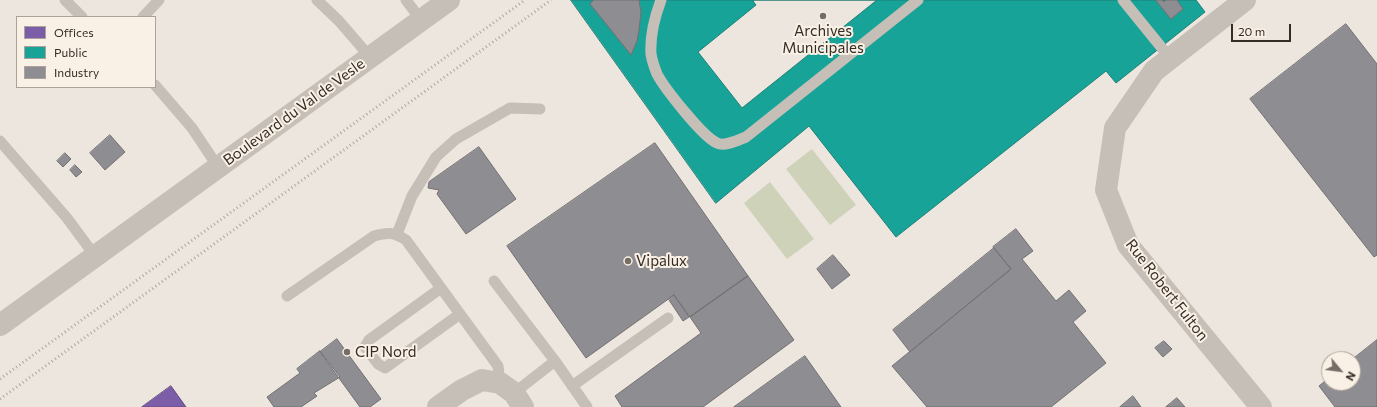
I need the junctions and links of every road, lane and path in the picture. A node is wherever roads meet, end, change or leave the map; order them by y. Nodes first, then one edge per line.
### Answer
1 (65, 0) edge
2 (159, 0) edge
3 (317, 0) edge
4 (406, 0) edge
5 (449, 0) edge
6 (661, 0) edge
7 (918, 0) edge
8 (1123, 0) edge
9 (1245, 0) edge
10 (81, 16) edge
11 (144, 16) edge
12 (421, 20) junction
13 (370, 57) junction
14 (1170, 58) junction
15 (156, 86) edge
16 (540, 109) dead end
17 (0, 142) edge
18 (218, 167) junction
19 (396, 234) junction
20 (95, 256) junction
21 (494, 281) dead end
22 (441, 288) junction
23 (287, 296) dead end
24 (460, 314) junction
25 (668, 318) dead end
26 (0, 325) edge
27 (555, 361) junction
28 (572, 386) junction
29 (512, 394) edge
30 (438, 407) edge
31 (587, 407) edge
32 (1261, 407) edge

1 - 10 lane
2 - 11 lane
3 - 13 lane, Boulevard du Val de Vesle
4 - 12 lane
5 - 12 street, Boulevard du Val de Vesle
6 - 7 lane
8 - 14 lane
9 - 14 street, Rue Robert Fulton
12 - 13 street, Boulevard du Val de Vesle
13 - 18 street, Boulevard du Val de Vesle
14 - 32 street, Rue Robert Fulton
15 - 18 lane, Boulevard du Val de Vesle
16 - 19 lane
17 - 20 lane
18 - 20 street, Boulevard du Val de Vesle
19 - 22 lane
19 - 23 lane
20 - 26 street, Boulevard du Val de Vesle
21 - 27 lane
22 - 24 lane
22 - 24 lane
24 - 29 lane
25 - 28 lane
27 - 28 lane
27 - 29 lane
28 - 31 lane
29 - 30 street

